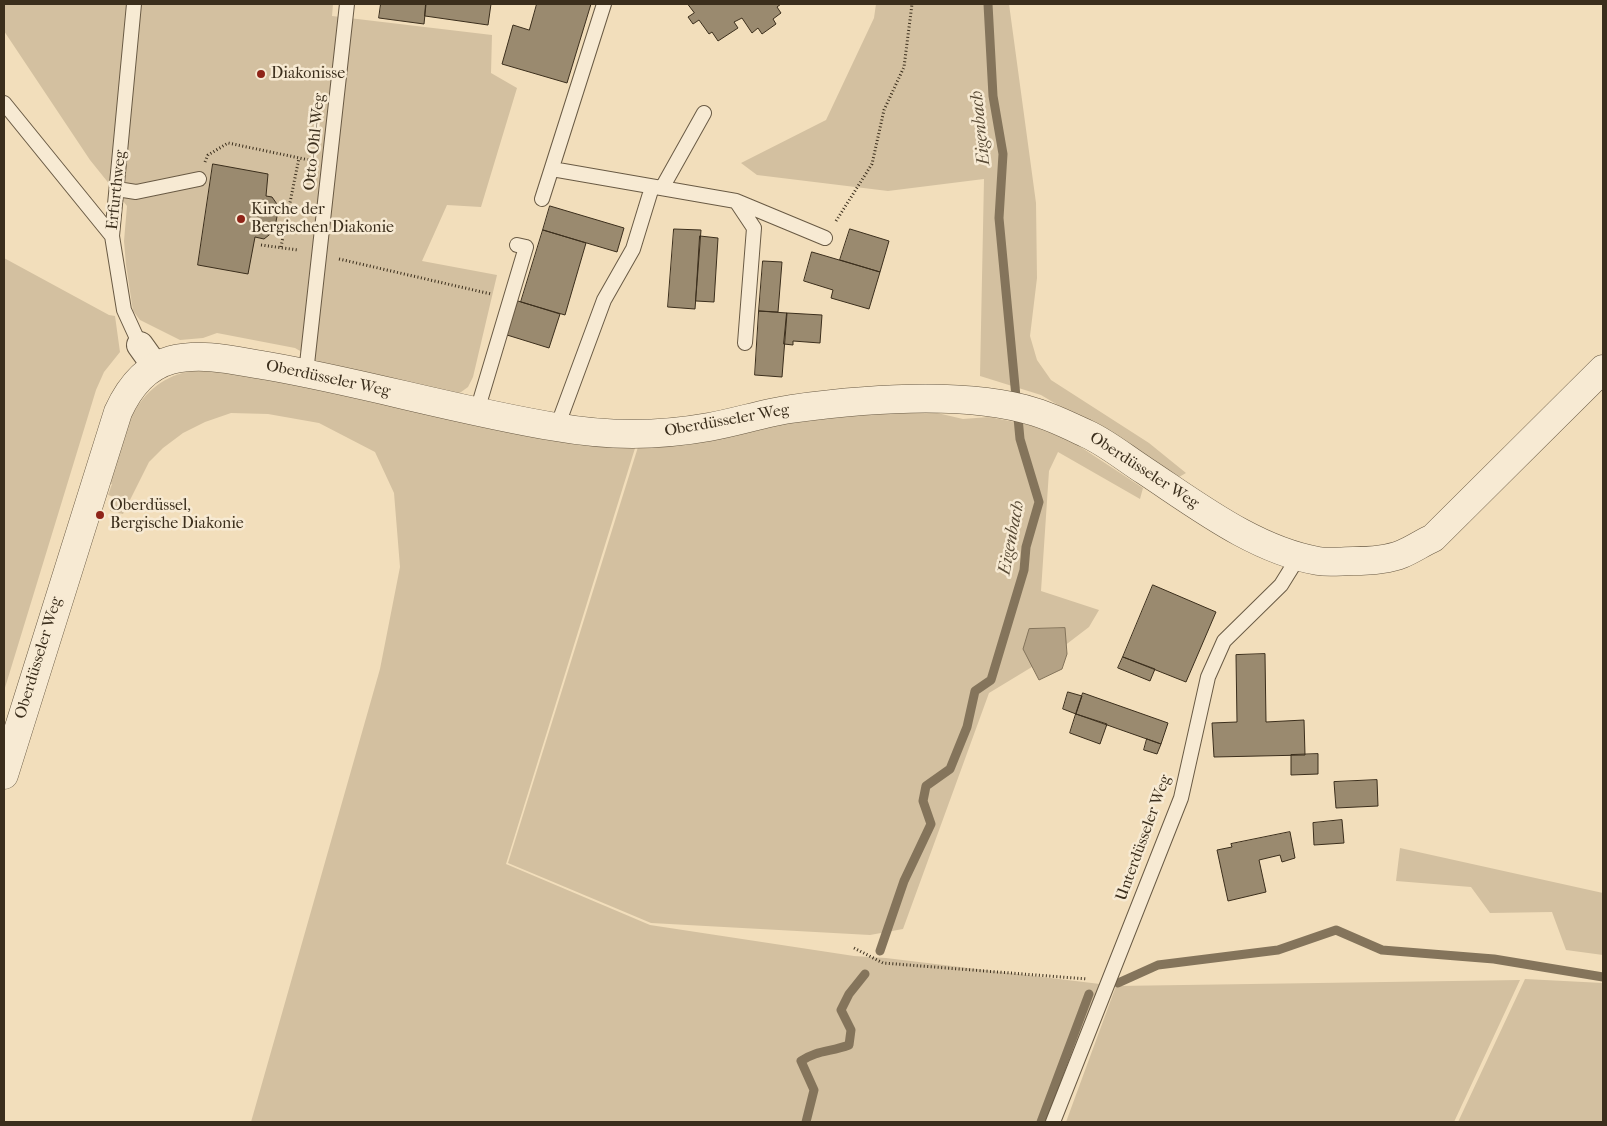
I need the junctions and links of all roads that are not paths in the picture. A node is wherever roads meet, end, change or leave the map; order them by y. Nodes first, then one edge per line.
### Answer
1 (134, 4) edge
2 (348, 4) edge
3 (604, 4) edge
4 (4, 103) edge
5 (704, 113) dead end
6 (552, 169) junction
7 (199, 178) road end
8 (657, 188) junction
9 (117, 189) junction
10 (542, 199) dead end
11 (736, 201) junction
12 (112, 236) junction
13 (825, 238) road end
14 (517, 245) dead end
15 (745, 343) dead end
16 (148, 356) junction
17 (1603, 368) edge
18 (306, 373) junction
19 (478, 411) junction
20 (557, 428) junction
21 (1299, 556) junction
22 (4, 775) edge
23 (1053, 1122) edge

1 - 9 lane, Erfurthweg
2 - 18 lane, Otto-Ohl-Weg
3 - 6 lane
4 - 12 lane
5 - 8 lane
6 - 8 lane
6 - 10 lane
7 - 9 lane
8 - 11 lane
8 - 20 lane
9 - 12 lane, Erfurthweg
11 - 13 lane
11 - 15 lane
12 - 16 lane, Erfurthweg
14 - 19 lane
16 - 18 street, Oberdüsseler Weg
16 - 22 street, Oberdüsseler Weg
17 - 21 street, Oberdüsseler Weg
18 - 19 street, Oberdüsseler Weg
19 - 20 street, Oberdüsseler Weg
20 - 21 street, Oberdüsseler Weg
21 - 23 lane, Unterdüsseler Weg

